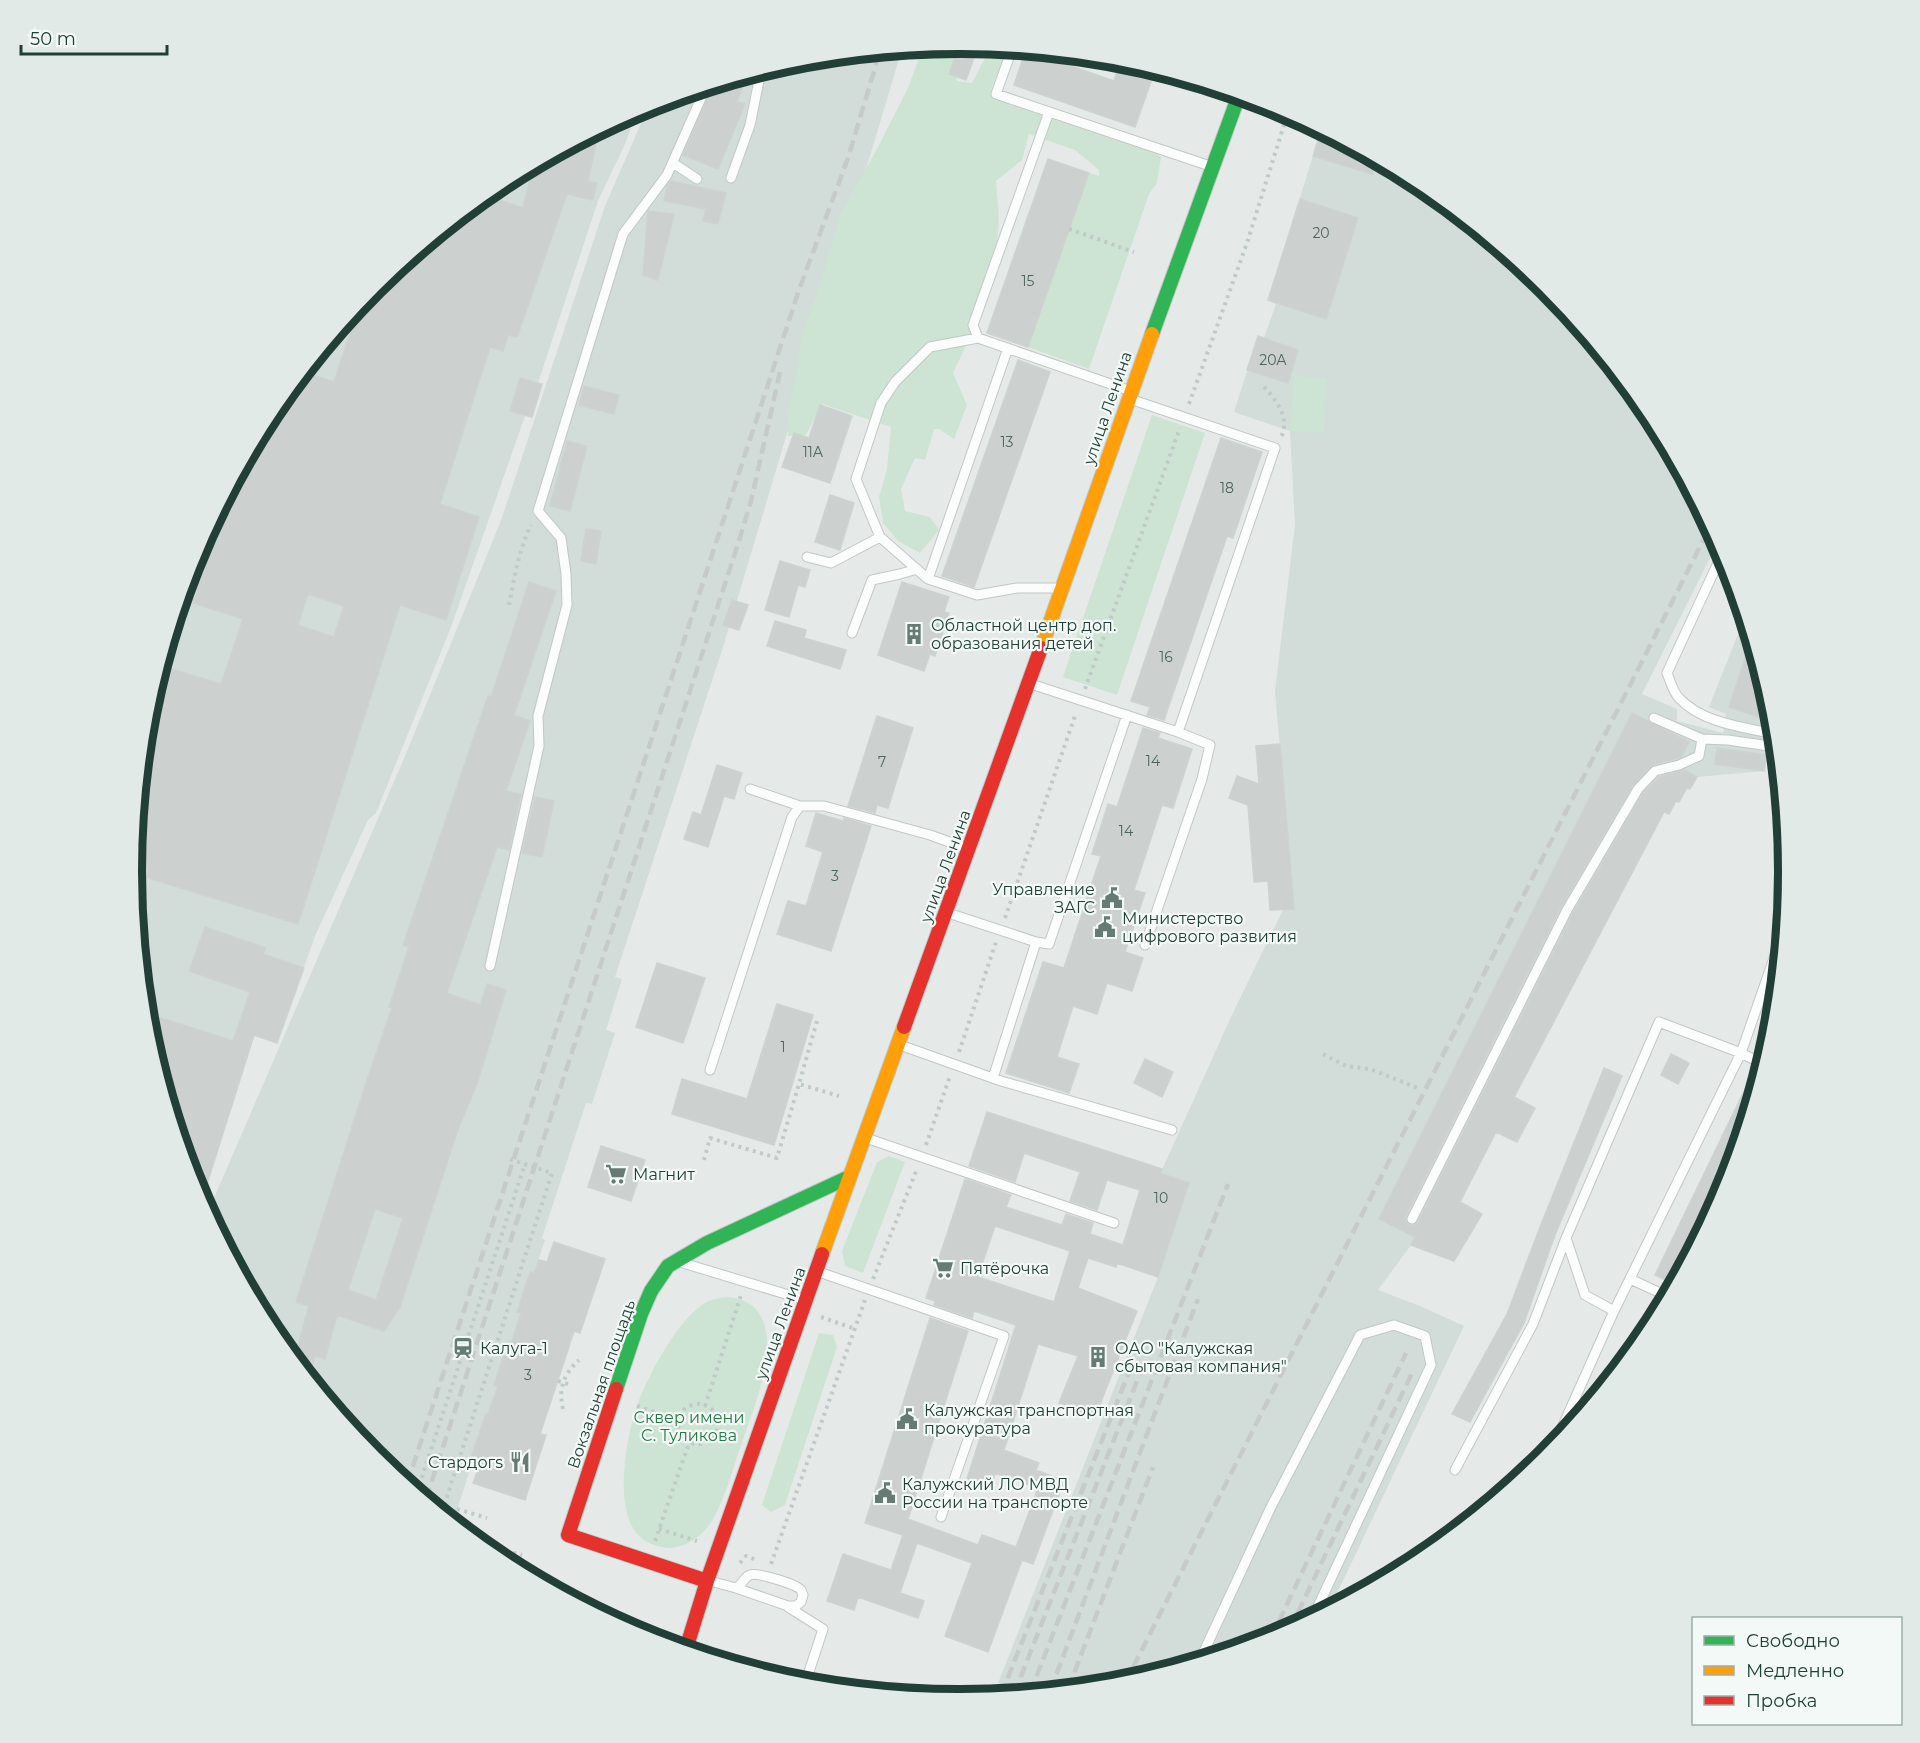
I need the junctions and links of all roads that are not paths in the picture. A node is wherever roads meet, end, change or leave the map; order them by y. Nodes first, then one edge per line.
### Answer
1 (1010, 56) edge
2 (759, 79) edge
3 (702, 95) edge
4 (1236, 102) edge
5 (1049, 112) junction
6 (673, 163) junction
7 (1213, 166) junction
8 (731, 178) dead end
9 (697, 179) dead end
10 (978, 338) junction
11 (1008, 348) junction
12 (1129, 394) junction
13 (880, 537) junction
14 (807, 557) dead end
15 (1718, 566) edge
16 (917, 569) junction
17 (928, 579) junction
18 (1062, 588) junction
19 (852, 633) dead end
20 (1029, 684) junction
21 (1127, 715) junction
22 (1654, 718) dead end
23 (1178, 732) junction
24 (1765, 732) edge
25 (1702, 739) junction
26 (1768, 746) edge
27 (750, 789) dead end
28 (800, 806) junction
29 (968, 849) junction
30 (945, 912) junction
31 (1036, 942) junction
32 (1145, 945) dead end
33 (1772, 963) edge
34 (490, 966) dead end
35 (897, 1044) junction
36 (1741, 1053) junction
37 (1755, 1060) edge
38 (710, 1070) dead end
39 (993, 1078) junction
40 (1172, 1130) dead end
41 (863, 1138) junction
42 (849, 1177) junction
43 (1412, 1219) dead end
44 (1114, 1223) dead end
45 (1566, 1238) junction
46 (678, 1261) junction
47 (816, 1272) junction
48 (1630, 1279) junction
49 (1660, 1293) edge
50 (805, 1300) junction
51 (1614, 1311) junction
52 (1564, 1422) edge
53 (1455, 1470) dead end
54 (941, 1517) dead end
55 (707, 1581) junction
56 (736, 1588) junction
57 (788, 1606) junction
58 (1318, 1607) edge
59 (688, 1643) edge
60 (1204, 1652) edge
61 (808, 1674) edge

1 - 5 lane
2 - 8 lane
3 - 6 lane
4 - 7 main road, улица Ленина
5 - 7 lane
5 - 10 lane
6 - 9 lane
6 - 34 lane
7 - 12 main road, улица Ленина
10 - 11 lane
10 - 13 lane
11 - 12 lane
11 - 17 lane
12 - 18 main road, улица Ленина
12 - 23 lane
13 - 14 lane
13 - 16 lane
15 - 24 lane
16 - 17 lane
16 - 19 lane
17 - 18 lane
18 - 20 main road, улица Ленина
20 - 21 lane
20 - 29 main road, улица Ленина
21 - 23 lane
21 - 31 lane
22 - 25 lane
23 - 32 lane
25 - 26 lane
25 - 43 lane
27 - 28 lane
28 - 29 lane
28 - 38 lane
29 - 30 main road, улица Ленина
30 - 31 lane
30 - 35 main road, улица Ленина
31 - 39 lane
33 - 36 lane
35 - 39 lane
35 - 41 main road, улица Ленина
36 - 37 lane
36 - 45 lane
36 - 48 lane
39 - 40 lane
41 - 42 main road, улица Ленина
41 - 44 lane
42 - 46 main road, Вокзальная площадь
42 - 47 main road, улица Ленина
45 - 51 lane
45 - 53 lane
46 - 50 lane
46 - 55 main road, Вокзальная площадь
47 - 50 main road, улица Ленина
47 - 54 lane
48 - 49 lane
48 - 51 lane
50 - 55 main road, улица Ленина
51 - 52 lane
55 - 56 lane
55 - 59 main road, улица Ленина
56 - 57 lane
56 - 57 lane
57 - 61 lane
58 - 60 lane

